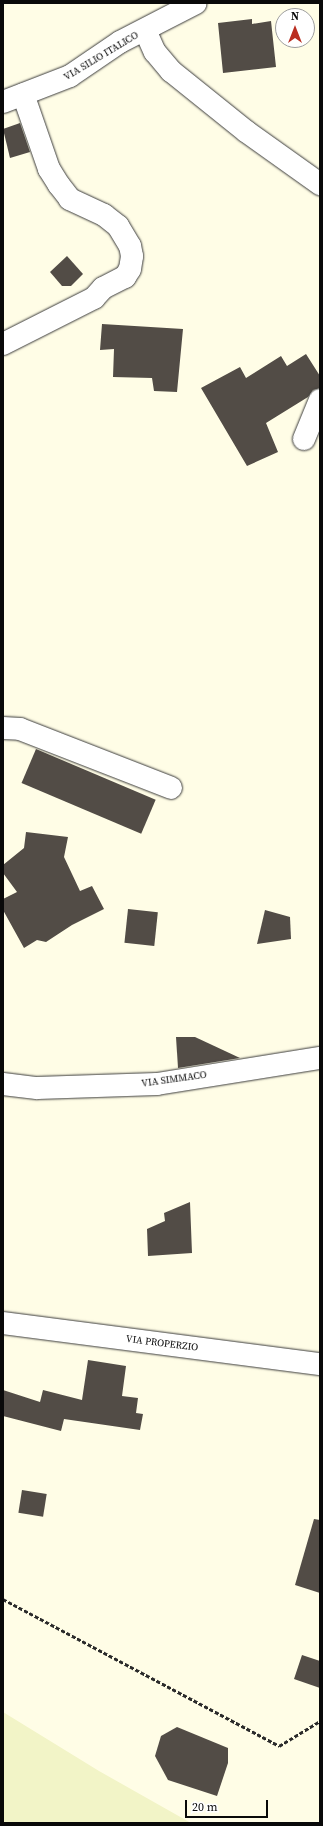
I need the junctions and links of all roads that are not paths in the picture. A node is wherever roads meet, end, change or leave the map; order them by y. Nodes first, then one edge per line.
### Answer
1 (196, 3) edge
2 (145, 30) junction
3 (13, 98) edge
4 (320, 184) edge
5 (3, 344) edge
6 (320, 400) edge
7 (304, 439) dead end
8 (3, 728) edge
9 (170, 788) dead end
10 (320, 1058) edge
11 (3, 1084) edge
12 (3, 1323) edge
13 (320, 1364) edge

1 - 2 street, VIA SILIO ITALICO
2 - 3 street, VIA SILIO ITALICO
2 - 4 street
3 - 5 street
6 - 7 street
8 - 9 street
10 - 11 street, VIA SIMMACO
12 - 13 street, VIA PROPERZIO

